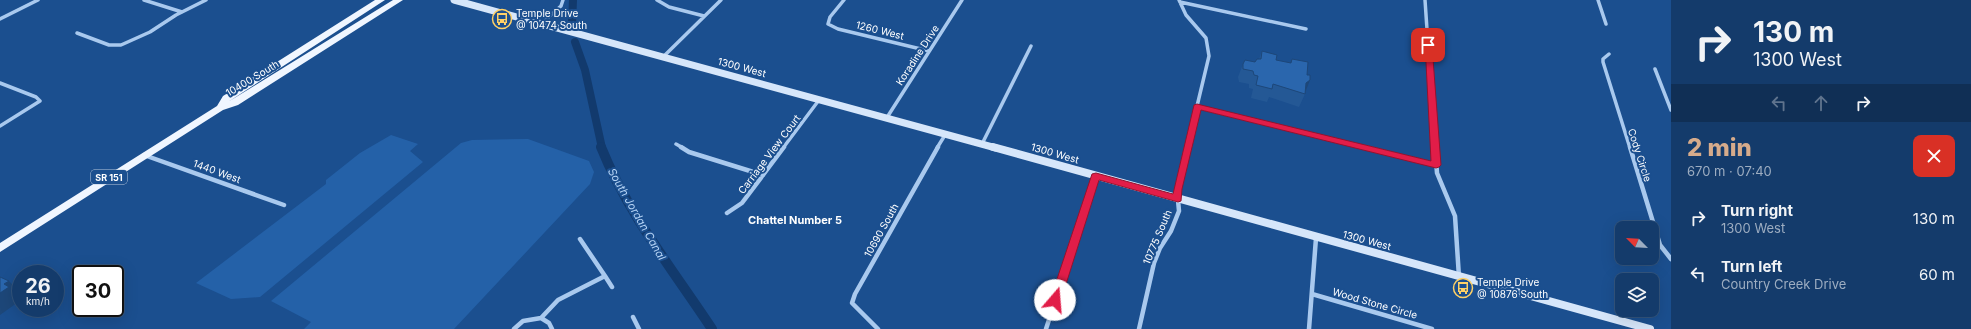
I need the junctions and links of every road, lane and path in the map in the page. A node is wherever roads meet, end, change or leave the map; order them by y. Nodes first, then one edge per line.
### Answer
1 (38, 0) edge
2 (144, 0) edge
3 (206, 0) edge
4 (381, 0) edge
5 (399, 0) edge
6 (454, 0) edge
7 (563, 0) edge
8 (657, 0) edge
9 (721, 0) edge
10 (844, 0) edge
11 (962, 0) edge
12 (1424, 0) edge
13 (1598, 0) edge
14 (1179, 1) edge
15 (182, 12) junction
16 (704, 16) junction
17 (0, 19) edge
18 (542, 23) junction
19 (1606, 24) dead end
20 (1306, 29) dead end
21 (77, 33) dead end
22 (1031, 46) dead end
23 (929, 51) junction
24 (1609, 54) dead end
25 (663, 57) junction
26 (1655, 69) dead end
27 (0, 83) edge
28 (819, 100) junction
29 (1197, 107) junction
30 (220, 108) junction
31 (1671, 110) edge
32 (886, 119) junction
33 (0, 126) edge
34 (945, 134) junction
35 (676, 144) dead end
36 (982, 144) junction
37 (144, 155) junction
38 (1436, 165) junction
39 (763, 175) junction
40 (1096, 176) junction
41 (1178, 198) junction
42 (284, 205) dead end
43 (727, 214) dead end
44 (580, 238) dead end
45 (1316, 238) junction
46 (0, 248) edge
47 (1671, 259) edge
48 (605, 276) junction
49 (1460, 277) junction
50 (612, 287) dead end
51 (1312, 294) junction
52 (632, 317) dead end
53 (541, 318) junction
54 (514, 329) edge
55 (552, 329) edge
56 (639, 329) edge
57 (878, 329) edge
58 (1046, 329) edge
59 (1139, 329) edge
60 (1309, 329) edge
61 (1432, 329) edge
62 (1650, 329) edge

1 - 17 street
2 - 15 street
3 - 15 street
4 - 30 main road, 10400 South / SR 151
5 - 30 main road, 10400 South / SR 151
6 - 18 street, 1300 West
7 - 18 street
8 - 16 street
9 - 16 street
10 - 23 street, 1260 West
11 - 23 street, Koradine Drive
12 - 38 street
13 - 19 street
14 - 20 street
14 - 29 street, 10775 South
15 - 21 street
16 - 25 street
18 - 25 street, 1300 West
22 - 36 street
23 - 32 street, Koradine Drive
24 - 47 street, Cody Circle
25 - 28 street, 1300 West
26 - 31 street
27 - 33 street
28 - 32 street, 1300 West
28 - 39 street, Carriage View Court
29 - 38 street
29 - 41 street, 10775 South
30 - 37 main road, SR 151
32 - 34 street, 1300 West
34 - 36 street, 1300 West
34 - 57 street, 10690 South
35 - 39 street
36 - 40 street, 1300 West
37 - 42 street, 1440 West
37 - 46 main road, SR 151
38 - 49 street
39 - 43 street, Carriage View Court
40 - 41 street, 1300 West
40 - 58 street
41 - 45 street, 1300 West
41 - 59 street, 10775 South
44 - 48 street
45 - 49 street, 1300 West
45 - 51 street
48 - 50 street
48 - 53 street
49 - 62 street, 1300 West
51 - 60 street
51 - 61 street, Wood Stone Circle
52 - 56 street
53 - 54 street
53 - 55 street

